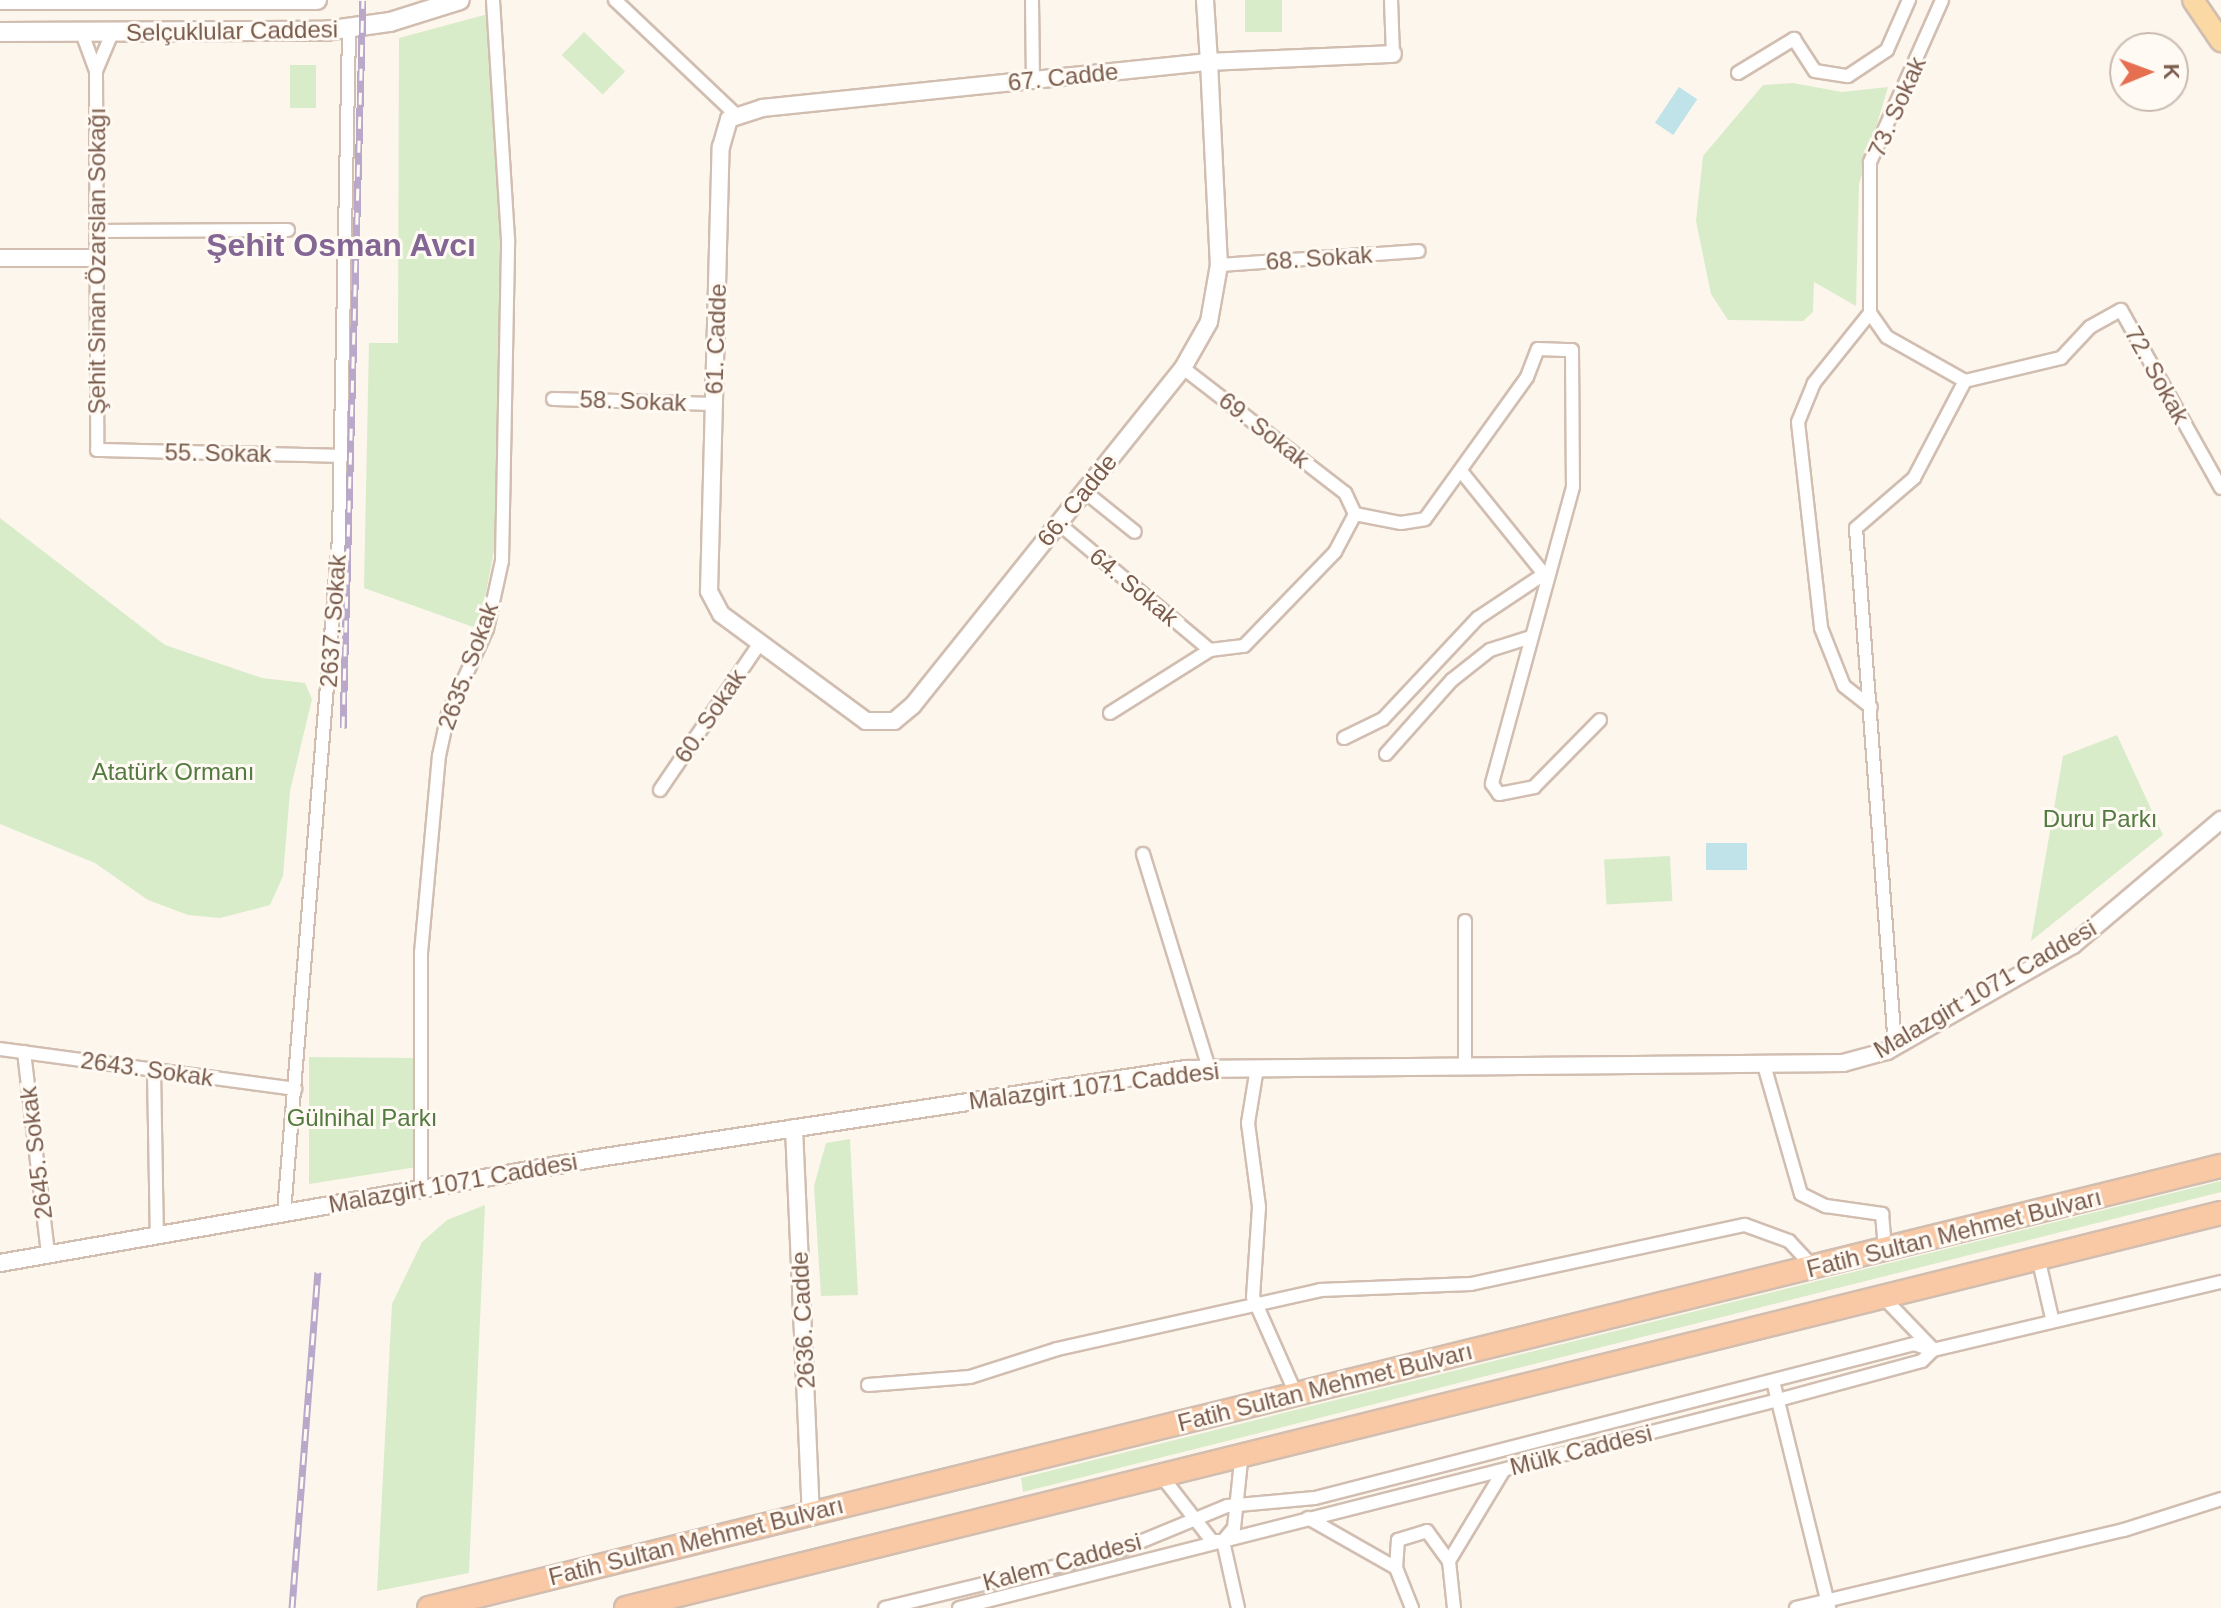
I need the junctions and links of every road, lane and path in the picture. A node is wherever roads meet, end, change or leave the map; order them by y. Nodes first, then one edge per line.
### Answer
1 (0, 0) edge
2 (317, 0) edge
3 (460, 0) edge
4 (493, 0) edge
5 (615, 0) edge
6 (1032, 0) edge
7 (1205, 0) edge
8 (1391, 0) edge
9 (1909, 0) edge
10 (1942, 0) edge
11 (2193, 0) edge
12 (82, 2) edge
13 (112, 2) junction
14 (349, 29) junction
15 (0, 32) edge
16 (82, 33) junction
17 (112, 33) junction
18 (2221, 41) edge
19 (1393, 54) joint
20 (1209, 62) junction
21 (96, 71) junction
22 (1738, 73) dead end
23 (1033, 80) junction
24 (735, 114) junction
25 (288, 230) dead end
26 (97, 231) junction
27 (1419, 251) dead end
28 (0, 258) edge
29 (97, 258) junction
30 (1219, 265) junction
31 (1870, 313) junction
32 (1183, 368) junction
33 (1965, 381) junction
34 (553, 399) dead end
35 (714, 404) junction
36 (97, 450) joint
37 (340, 456) junction
38 (1461, 471) junction
39 (2221, 488) edge
40 (1084, 491) junction
41 (1355, 514) junction
42 (1058, 523) junction
43 (1135, 532) dead end
44 (709, 569) joint
45 (1544, 574) junction
46 (1531, 637) junction
47 (760, 643) junction
48 (1210, 650) junction
49 (1871, 707) junction
50 (1110, 713) dead end
51 (1600, 720) dead end
52 (1344, 738) dead end
53 (1386, 754) dead end
54 (660, 790) dead end
55 (2221, 820) edge
56 (1143, 854) dead end
57 (1465, 921) dead end
58 (1895, 1046) junction
59 (0, 1049) edge
60 (24, 1052) junction
61 (1764, 1065) junction
62 (1465, 1066) junction
63 (1209, 1068) junction
64 (1257, 1068) junction
65 (154, 1070) junction
66 (295, 1089) junction
67 (794, 1128) junction
68 (2221, 1166) edge
69 (421, 1188) junction
70 (284, 1212) junction
71 (2221, 1213) edge
72 (157, 1235) junction
73 (1885, 1249) junction
74 (48, 1254) junction
75 (2038, 1257) junction
76 (0, 1263) edge
77 (1813, 1267) junction
78 (2221, 1282) edge
79 (1880, 1294) junction
80 (1256, 1305) junction
81 (2052, 1318) junction
82 (1933, 1350) junction
83 (1773, 1381) junction
84 (868, 1385) dead end
85 (1296, 1394) junction
86 (1778, 1400) junction
87 (1242, 1452) junction
88 (1504, 1470) junction
89 (1159, 1474) junction
90 (2221, 1499) edge
91 (1233, 1505) junction
92 (811, 1512) junction
93 (1197, 1516) junction
94 (1308, 1518) junction
95 (1223, 1541) junction
96 (1449, 1561) junction
97 (1396, 1568) junction
98 (1828, 1604) edge
99 (429, 1608) edge
100 (626, 1608) edge
101 (885, 1608) edge
102 (959, 1608) edge
103 (1238, 1608) edge
104 (1412, 1608) edge
105 (1454, 1608) edge
106 (1796, 1608) edge

1 - 12 main road, Selçuklular Caddesi
2 - 13 main road, Selçuklular Caddesi
3 - 14 main road, Selçuklular Caddesi
4 - 69 street, 2635. Sokak
5 - 24 street
6 - 23 street
7 - 20 street, 66. Cadde
8 - 19 street
9 - 22 street
10 - 31 street, 73. Sokak
11 - 18 main road
12 - 13 main road, Selçuklular Caddesi
12 - 16 main road
13 - 17 main road
14 - 17 main road, Selçuklular Caddesi
14 - 37 street, 2637. Sokak
15 - 16 main road, Selçuklular Caddesi
16 - 17 main road, Selçuklular Caddesi
16 - 21 street
17 - 21 street
19 - 20 street, 67. Cadde
20 - 23 street, 67. Cadde
20 - 30 street, 66. Cadde
21 - 26 street, Şehit Sinan Özarslan Sokağı
23 - 24 street, 67. Cadde
24 - 35 street, 61. Cadde
25 - 26 street
26 - 29 street, Şehit Sinan Özarslan Sokağı
27 - 30 street, 68. Sokak
28 - 29 street
29 - 36 street, Şehit Sinan Özarslan Sokağı
30 - 32 street, 66. Cadde
31 - 33 street
31 - 49 street
32 - 40 street, 66. Cadde
32 - 41 street, 69. Sokak
33 - 39 street, 72. Sokak
33 - 49 street
34 - 35 street, 58. Sokak
35 - 44 street, 61. Cadde
36 - 37 street, 55. Sokak
37 - 66 street, 2637. Sokak
38 - 41 street
38 - 45 street
38 - 45 street
40 - 42 street, 66. Cadde
40 - 43 street
41 - 48 street
42 - 47 street, 66. Cadde
42 - 48 street, 64. Sokak
44 - 47 street, 66. Cadde
45 - 46 street
45 - 52 street
46 - 51 street
46 - 53 street
47 - 54 street, 60. Sokak
48 - 50 street
49 - 58 street
55 - 58 street, Malazgirt 1071 Caddesi
56 - 63 street
57 - 62 street
58 - 61 street, Malazgirt 1071 Caddesi
59 - 60 street, 2643. Sokak
60 - 65 street, 2643. Sokak
60 - 74 street, 2645. Sokak
61 - 62 street, Malazgirt 1071 Caddesi
61 - 73 street
62 - 64 street, Malazgirt 1071 Caddesi
63 - 64 street, Malazgirt 1071 Caddesi
63 - 67 street, Malazgirt 1071 Caddesi
64 - 80 street
65 - 66 street, 2643. Sokak
65 - 72 street
66 - 70 street, 2637. Sokak
67 - 69 street, Malazgirt 1071 Caddesi
67 - 92 street, 2636. Cadde
68 - 73 highway, Fatih Sultan Mehmet Bulvarı
69 - 70 street, Malazgirt 1071 Caddesi
70 - 72 street, Malazgirt 1071 Caddesi
71 - 75 highway, Fatih Sultan Mehmet Bulvarı
72 - 74 street, Malazgirt 1071 Caddesi
73 - 77 highway, Fatih Sultan Mehmet Bulvarı
74 - 76 street, Malazgirt 1071 Caddesi
75 - 79 highway, Fatih Sultan Mehmet Bulvarı
75 - 81 street
77 - 80 street
77 - 85 highway, Fatih Sultan Mehmet Bulvarı
78 - 81 street, Mülk Caddesi
79 - 82 street
79 - 87 highway, Fatih Sultan Mehmet Bulvarı
80 - 84 street
80 - 85 street
81 - 82 street, Mülk Caddesi
82 - 83 street, Mülk Caddesi
82 - 86 street, Mülk Caddesi
83 - 86 street
83 - 91 street, Mülk Caddesi
85 - 92 highway, Fatih Sultan Mehmet Bulvarı
86 - 88 street, Mülk Caddesi
86 - 98 street
87 - 89 highway, Fatih Sultan Mehmet Bulvarı
87 - 91 street
88 - 94 street, Mülk Caddesi
88 - 96 street
89 - 93 street
89 - 100 highway, Fatih Sultan Mehmet Bulvarı
90 - 98 street
91 - 93 street, Kalem Caddesi
91 - 95 street
92 - 99 highway, Fatih Sultan Mehmet Bulvarı
93 - 95 street
93 - 101 street, Kalem Caddesi
94 - 95 street, Mülk Caddesi
94 - 97 street
95 - 102 street, Kalem Caddesi
95 - 103 street
96 - 97 street
96 - 105 street
97 - 104 street
98 - 106 street

